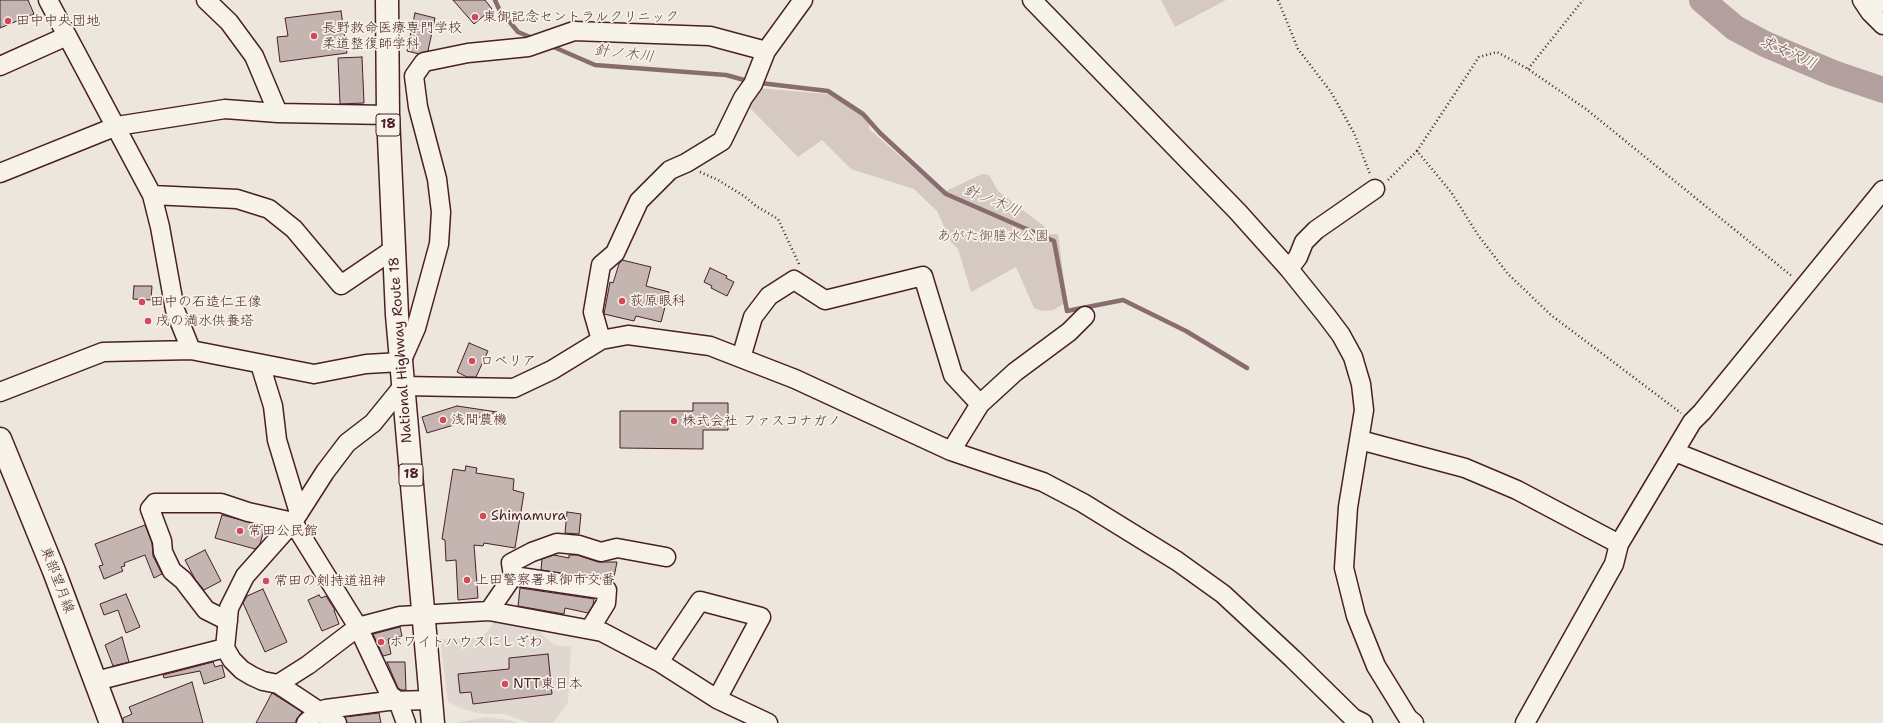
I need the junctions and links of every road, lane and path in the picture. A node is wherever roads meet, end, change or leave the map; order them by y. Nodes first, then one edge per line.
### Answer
1 (48, 0) edge
2 (206, 0) edge
3 (387, 0) edge
4 (803, 0) edge
5 (1032, 0) edge
6 (1278, 0) edge
7 (1583, 0) edge
8 (1871, 4) edge
9 (1883, 25) edge
10 (67, 36) junction
11 (766, 51) junction
12 (0, 66) edge
13 (1528, 69) junction
14 (278, 113) junction
15 (388, 115) junction
16 (117, 126) junction
17 (1417, 151) junction
18 (683, 165) junction
19 (0, 173) edge
20 (1375, 189) junction
21 (1883, 190) edge
22 (152, 194) junction
23 (394, 249) junction
24 (1289, 269) junction
25 (794, 280) junction
26 (1804, 286) junction
27 (1086, 316) dead end
28 (601, 340) junction
29 (191, 350) junction
30 (741, 358) junction
31 (401, 362) junction
32 (260, 364) junction
33 (403, 386) junction
34 (0, 392) edge
35 (980, 404) junction
36 (1692, 422) junction
37 (0, 439) edge
38 (1360, 440) junction
39 (951, 451) junction
40 (1675, 452) junction
41 (296, 517) junction
42 (1883, 535) edge
43 (1619, 544) junction
44 (666, 557) dead end
45 (513, 576) junction
46 (489, 611) junction
47 (423, 616) junction
48 (228, 621) junction
49 (358, 627) junction
50 (590, 629) junction
51 (225, 648) junction
52 (659, 662) junction
53 (96, 681) junction
54 (278, 684) junction
55 (717, 699) junction
56 (431, 700) junction
57 (398, 701) junction
58 (319, 711) junction
59 (1408, 721) edge
60 (110, 723) edge
61 (306, 723) edge
62 (337, 723) edge
63 (406, 723) edge
64 (433, 723) edge
65 (768, 723) edge
66 (1363, 723) edge
67 (1525, 723) edge

1 - 10 street
2 - 14 street
3 - 15 main road, National Highway Route 18 / 18
4 - 11 street
5 - 24 street
6 - 20 path
7 - 13 path
8 - 9 street
10 - 12 street
10 - 16 street
11 - 18 street
11 - 31 street
13 - 17 path
13 - 26 path
14 - 15 street
14 - 16 street
15 - 23 main road, National Highway Route 18 / 18
16 - 19 street
16 - 22 street
17 - 20 path
17 - 36 path
18 - 25 path
18 - 28 street
20 - 24 street
21 - 26 street
22 - 23 street
22 - 29 street
23 - 31 main road, National Highway Route 18 / 18
24 - 38 street
25 - 30 street
25 - 35 street
26 - 36 street
27 - 35 street
28 - 30 street
28 - 33 street
29 - 32 street
29 - 34 street
30 - 39 street
31 - 32 street
31 - 33 main road, National Highway Route 18 / 18
32 - 41 street
33 - 41 street
33 - 47 main road, National Highway Route 18 / 18
35 - 39 street
36 - 40 street
37 - 53 main road, 東部望月線
38 - 43 street
38 - 59 street
39 - 66 street
40 - 42 street
40 - 43 street
41 - 48 street
41 - 48 street
41 - 49 street
43 - 67 street
44 - 45 street
45 - 46 street
45 - 50 street
46 - 47 street
46 - 50 street
47 - 49 street
47 - 56 main road, National Highway Route 18 / 18
48 - 51 street
49 - 54 street
49 - 57 street
50 - 52 street
51 - 53 street
51 - 54 street
52 - 55 street
52 - 55 street
53 - 60 main road, 東部望月線
54 - 58 street
55 - 65 street
56 - 57 street
56 - 64 main road, National Highway Route 18 / 18
57 - 58 street
57 - 63 street
58 - 61 street
58 - 62 street

